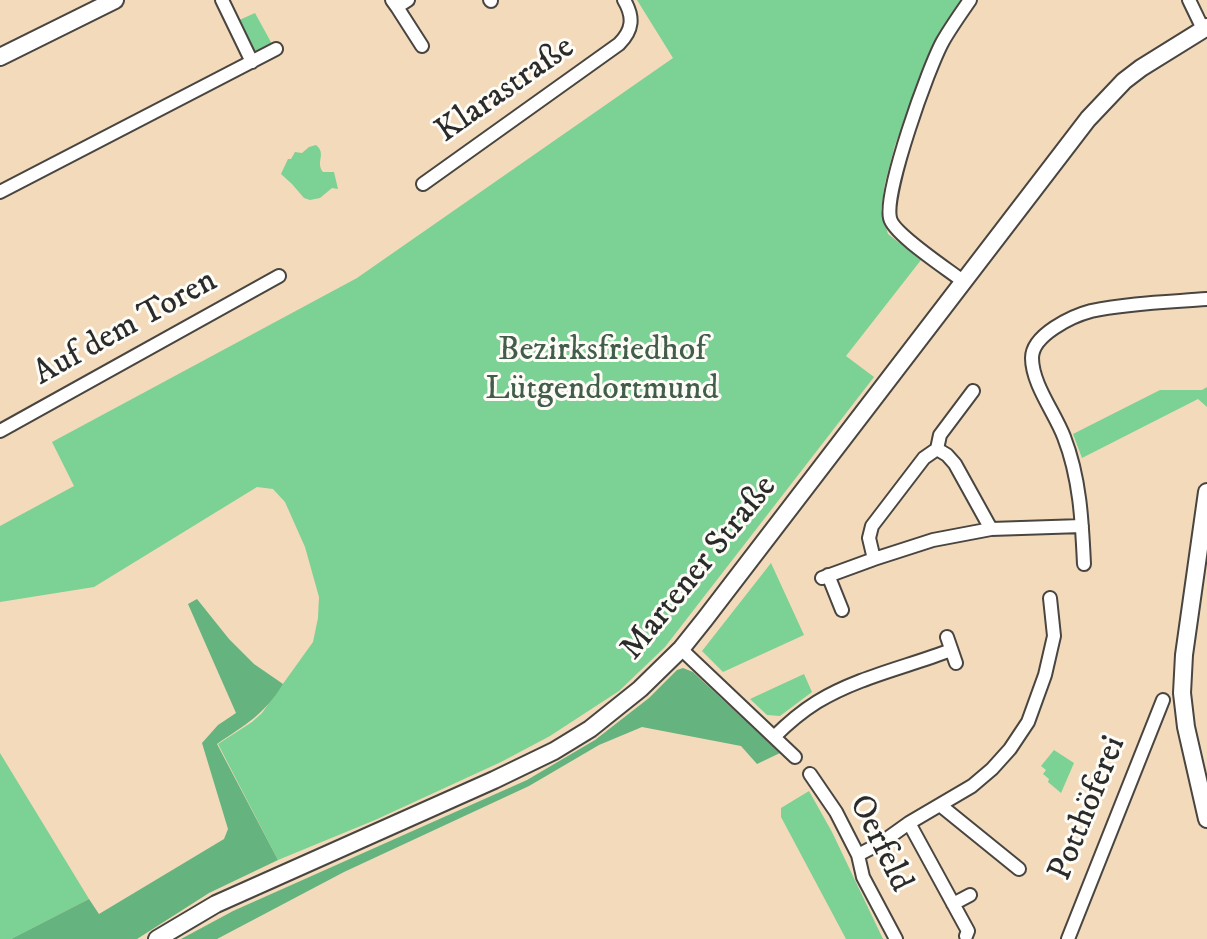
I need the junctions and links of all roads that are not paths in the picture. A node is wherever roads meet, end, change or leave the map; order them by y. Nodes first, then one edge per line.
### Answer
1 (115, 0) edge
2 (222, 0) edge
3 (624, 0) edge
4 (970, 0) edge
5 (1189, 0) edge
6 (399, 2) edge
7 (1206, 33) edge
8 (422, 46) dead end
9 (276, 49) dead end
10 (0, 57) edge
11 (252, 62) junction
12 (423, 184) dead end
13 (0, 192) edge
14 (279, 276) dead end
15 (964, 282) junction
16 (1207, 299) edge
17 (973, 391) dead end
18 (0, 431) edge
19 (937, 449) junction
20 (1207, 492) edge
21 (1082, 526) junction
22 (991, 529) junction
23 (874, 559) junction
24 (1084, 564) dead end
25 (1050, 598) dead end
26 (842, 610) dead end
27 (947, 637) dead end
28 (681, 649) junction
29 (1163, 700) dead end
30 (774, 737) junction
31 (795, 757) dead end
32 (810, 774) dead end
33 (940, 805) junction
34 (1207, 819) edge
35 (909, 823) junction
36 (858, 855) junction
37 (1019, 869) dead end
38 (970, 895) dead end
39 (953, 904) junction
40 (966, 936) dead end
41 (157, 939) edge
42 (896, 939) edge
43 (1068, 939) edge

1 - 10 street
2 - 11 street
3 - 12 street, Klarastraße
4 - 15 street
5 - 7 street
6 - 8 street
7 - 15 street, Martener Straße
9 - 11 street
11 - 13 street
14 - 18 street, Auf dem Toren
15 - 28 street, Martener Straße
16 - 21 street
17 - 19 street
19 - 22 street
19 - 23 street
20 - 34 street
21 - 22 street
21 - 24 street
22 - 23 street
23 - 26 street
25 - 33 street
27 - 30 street
28 - 30 street
28 - 41 street, Martener Straße
29 - 43 street, Potthöferei
30 - 31 street
32 - 36 street, Oerfeld
33 - 35 street
33 - 37 street
35 - 36 street
35 - 39 street
36 - 42 street, Oerfeld
38 - 39 street
39 - 40 street

